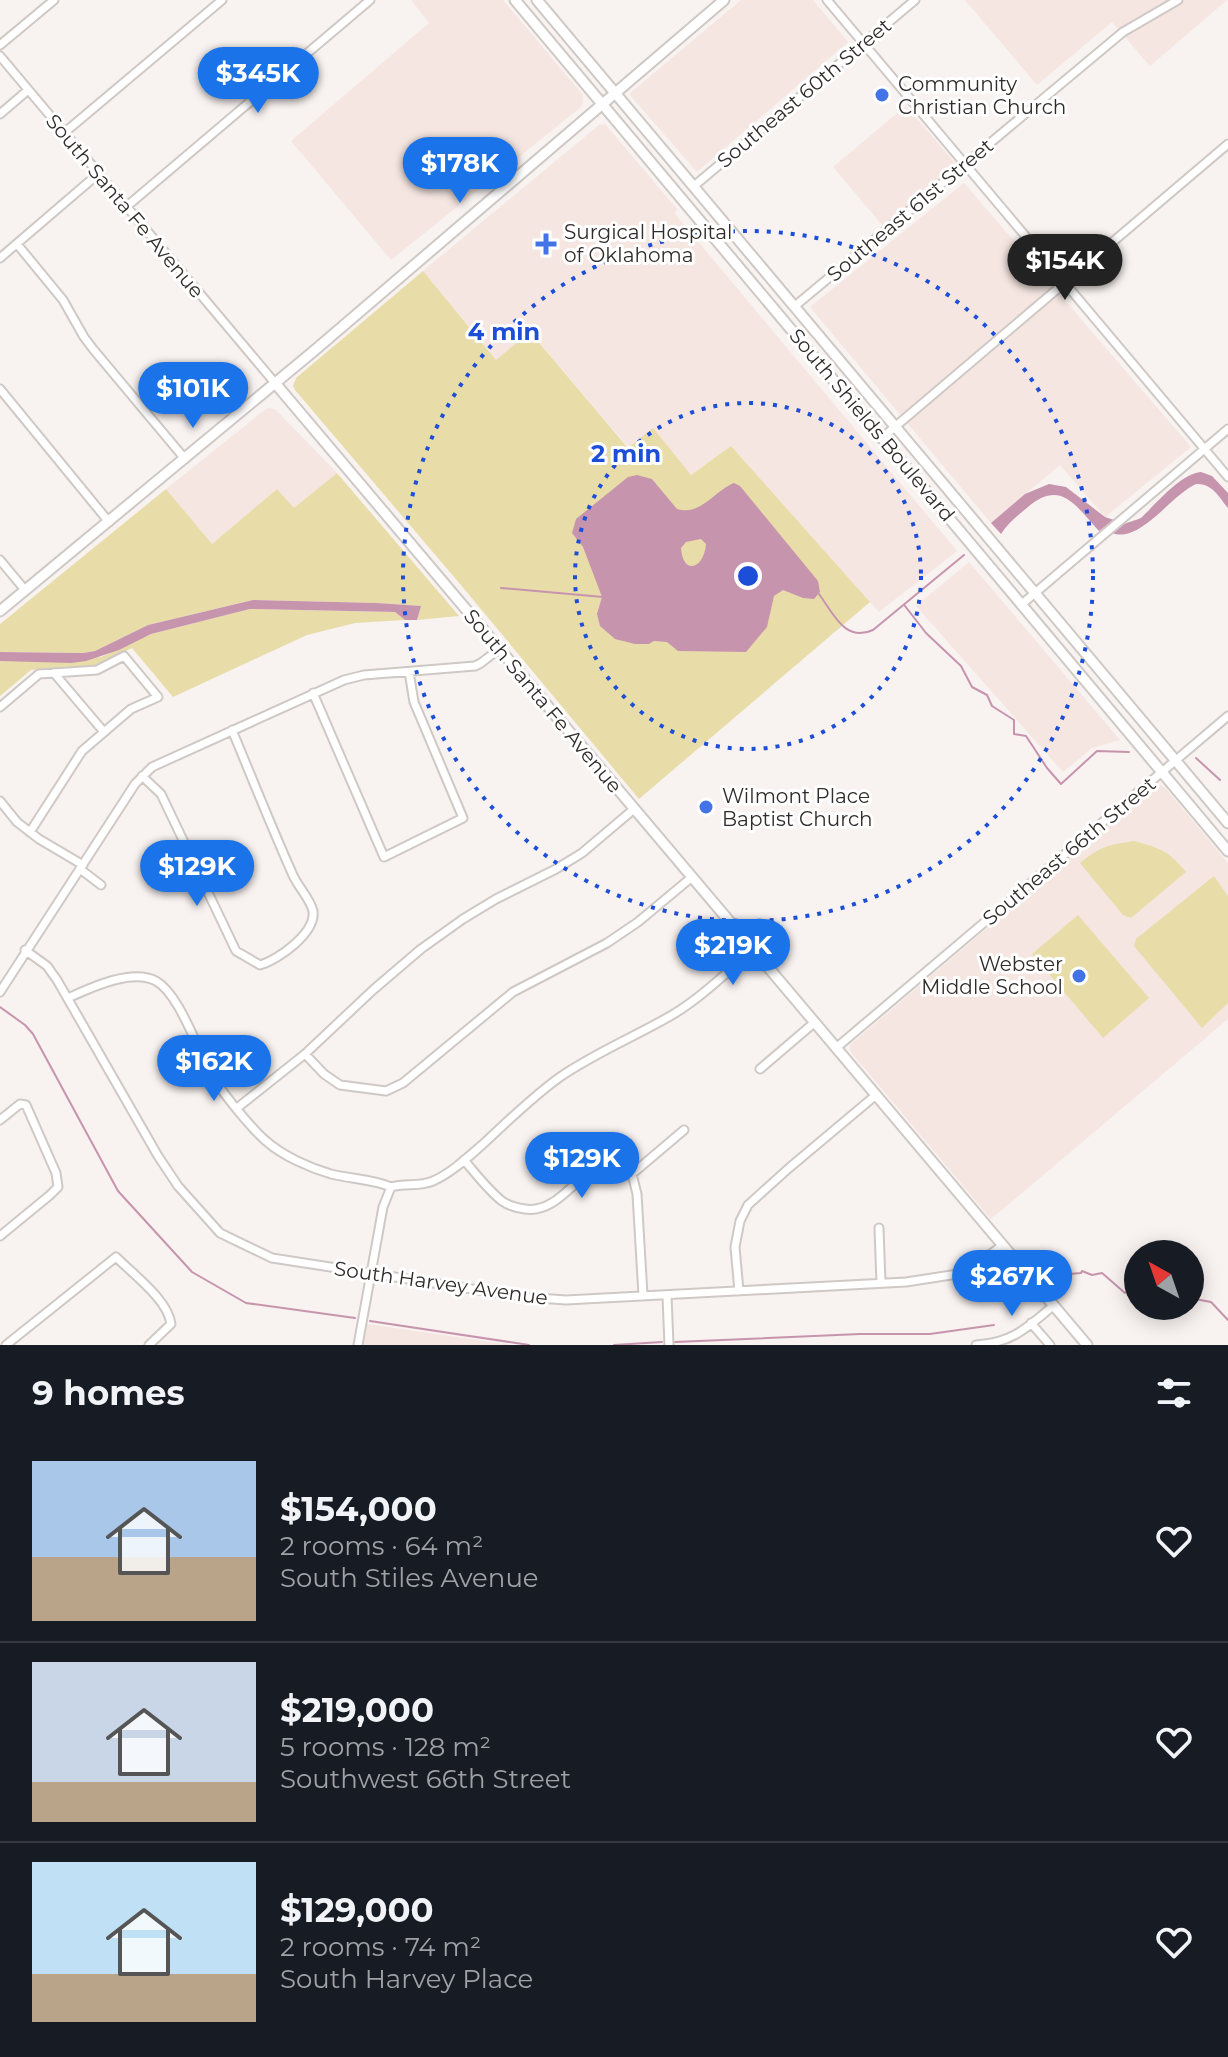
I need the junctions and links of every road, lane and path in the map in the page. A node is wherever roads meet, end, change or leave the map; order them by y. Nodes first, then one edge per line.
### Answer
1 (54, 0) edge
2 (222, 0) edge
3 (370, 0) edge
4 (515, 0) edge
5 (724, 0) edge
6 (827, 0) edge
7 (915, 0) edge
8 (1178, 0) edge
9 (540, 1) edge
10 (527, 14) junction
11 (863, 43) junction
12 (0, 45) edge
13 (0, 56) edge
14 (28, 90) junction
15 (615, 92) junction
16 (602, 104) junction
17 (0, 114) edge
18 (64, 133) junction
19 (1228, 144) edge
20 (965, 163) junction
21 (98, 174) junction
22 (694, 186) junction
23 (126, 207) junction
24 (17, 244) junction
25 (0, 258) edge
26 (757, 261) junction
27 (743, 272) junction
28 (1065, 281) junction
29 (795, 306) junction
30 (275, 383) junction
31 (0, 389) edge
32 (895, 427) junction
33 (1228, 429) edge
34 (883, 437) junction
35 (1205, 449) junction
36 (185, 459) junction
37 (1228, 477) edge
38 (109, 522) junction
39 (0, 560) edge
40 (25, 590) junction
41 (1035, 593) junction
42 (1022, 604) junction
43 (0, 611) edge
44 (499, 649) junction
45 (409, 672) junction
46 (54, 673) junction
47 (313, 693) junction
48 (0, 707) edge
49 (1228, 716) edge
50 (232, 730) junction
51 (104, 732) junction
52 (1176, 761) junction
53 (1162, 773) junction
54 (142, 776) junction
55 (0, 801) edge
56 (634, 809) junction
57 (1228, 823) edge
58 (30, 832) junction
59 (1228, 851) edge
60 (81, 867) junction
61 (692, 877) junction
62 (101, 885) dead end
63 (25, 950) junction
64 (753, 950) junction
65 (0, 992) edge
66 (68, 998) junction
67 (815, 1022) junction
68 (836, 1048) junction
69 (305, 1054) junction
70 (760, 1069) dead end
71 (876, 1095) junction
72 (237, 1108) junction
73 (0, 1120) edge
74 (684, 1130) dead end
75 (464, 1160) junction
76 (632, 1174) junction
77 (391, 1187) junction
78 (879, 1228) dead end
79 (0, 1236) edge
80 (1003, 1245) junction
81 (370, 1273) junction
82 (881, 1283) junction
83 (739, 1291) junction
84 (643, 1295) junction
85 (667, 1296) junction
86 (1054, 1305) junction
87 (1031, 1323) junction
88 (6, 1345) edge
89 (149, 1345) edge
90 (358, 1345) edge
91 (669, 1345) edge
92 (976, 1345) edge
93 (982, 1345) edge
94 (1050, 1345) edge
95 (1087, 1345) edge

1 - 12 street
2 - 18 street
3 - 23 street
4 - 10 main road, South Shields Boulevard
5 - 15 main road
6 - 11 street
7 - 11 street, Southeast 60th Street
8 - 20 street, Southeast 61st Street
9 - 10 street
9 - 15 main road, South Shields Boulevard
10 - 16 main road, South Shields Boulevard
11 - 20 street
11 - 22 street, Southeast 60th Street
13 - 14 street, South Santa Fe Avenue
14 - 17 street
14 - 18 street, South Santa Fe Avenue
15 - 16 main road
15 - 22 main road, South Shields Boulevard
16 - 27 main road, South Shields Boulevard
16 - 30 main road
18 - 21 street, South Santa Fe Avenue
19 - 28 street
20 - 28 street
20 - 29 street, Southeast 61st Street
21 - 23 street, South Santa Fe Avenue
21 - 24 street
22 - 26 main road, South Shields Boulevard
23 - 30 street, South Santa Fe Avenue
24 - 25 street
24 - 36 street
26 - 27 main road
26 - 29 main road, South Shields Boulevard
27 - 34 main road, South Shields Boulevard
28 - 32 street
28 - 35 street
29 - 32 main road, South Shields Boulevard
30 - 36 main road
30 - 44 main road, South Santa Fe Avenue
31 - 38 street
32 - 34 street
32 - 41 main road, South Shields Boulevard
33 - 35 street
34 - 42 main road, South Shields Boulevard
35 - 37 street
35 - 41 street
36 - 38 main road
38 - 40 main road
39 - 40 street
40 - 43 main road
41 - 42 street
41 - 52 main road, South Shields Boulevard
42 - 53 main road, South Shields Boulevard
44 - 45 street
44 - 56 main road, South Santa Fe Avenue
45 - 47 street
45 - 47 street
46 - 48 street
46 - 51 street
46 - 51 street
47 - 50 street
49 - 52 street, Southeast 66th Street
50 - 54 street
50 - 54 street
51 - 58 street
52 - 53 street, Southeast 66th Street
52 - 57 main road, South Shields Boulevard
53 - 59 main road, South Shields Boulevard
53 - 68 street, Southeast 66th Street
54 - 60 street
55 - 58 street
56 - 61 main road, South Santa Fe Avenue
56 - 69 street
58 - 60 street
60 - 62 street
60 - 63 street
61 - 64 main road, South Santa Fe Avenue
61 - 69 street
63 - 65 street
63 - 66 street, South Harvey Avenue
64 - 67 main road, South Santa Fe Avenue
64 - 75 street
66 - 72 street
66 - 81 street, South Harvey Avenue
67 - 68 main road, South Santa Fe Avenue
67 - 70 street
68 - 71 main road, South Santa Fe Avenue
69 - 72 street
71 - 80 main road, South Santa Fe Avenue
71 - 83 street
72 - 77 street
73 - 79 street
74 - 76 street
75 - 76 street
75 - 77 street
76 - 84 street
77 - 81 street
78 - 82 street
80 - 82 street, South Harvey Avenue
80 - 86 main road, South Santa Fe Avenue
81 - 84 street, South Harvey Avenue
81 - 90 street
82 - 83 street, South Harvey Avenue
83 - 85 street, South Harvey Avenue
84 - 85 street, South Harvey Avenue
85 - 91 street
86 - 87 street
86 - 95 main road, South Santa Fe Avenue
87 - 93 street
87 - 94 street
88 - 89 street
92 - 93 street

